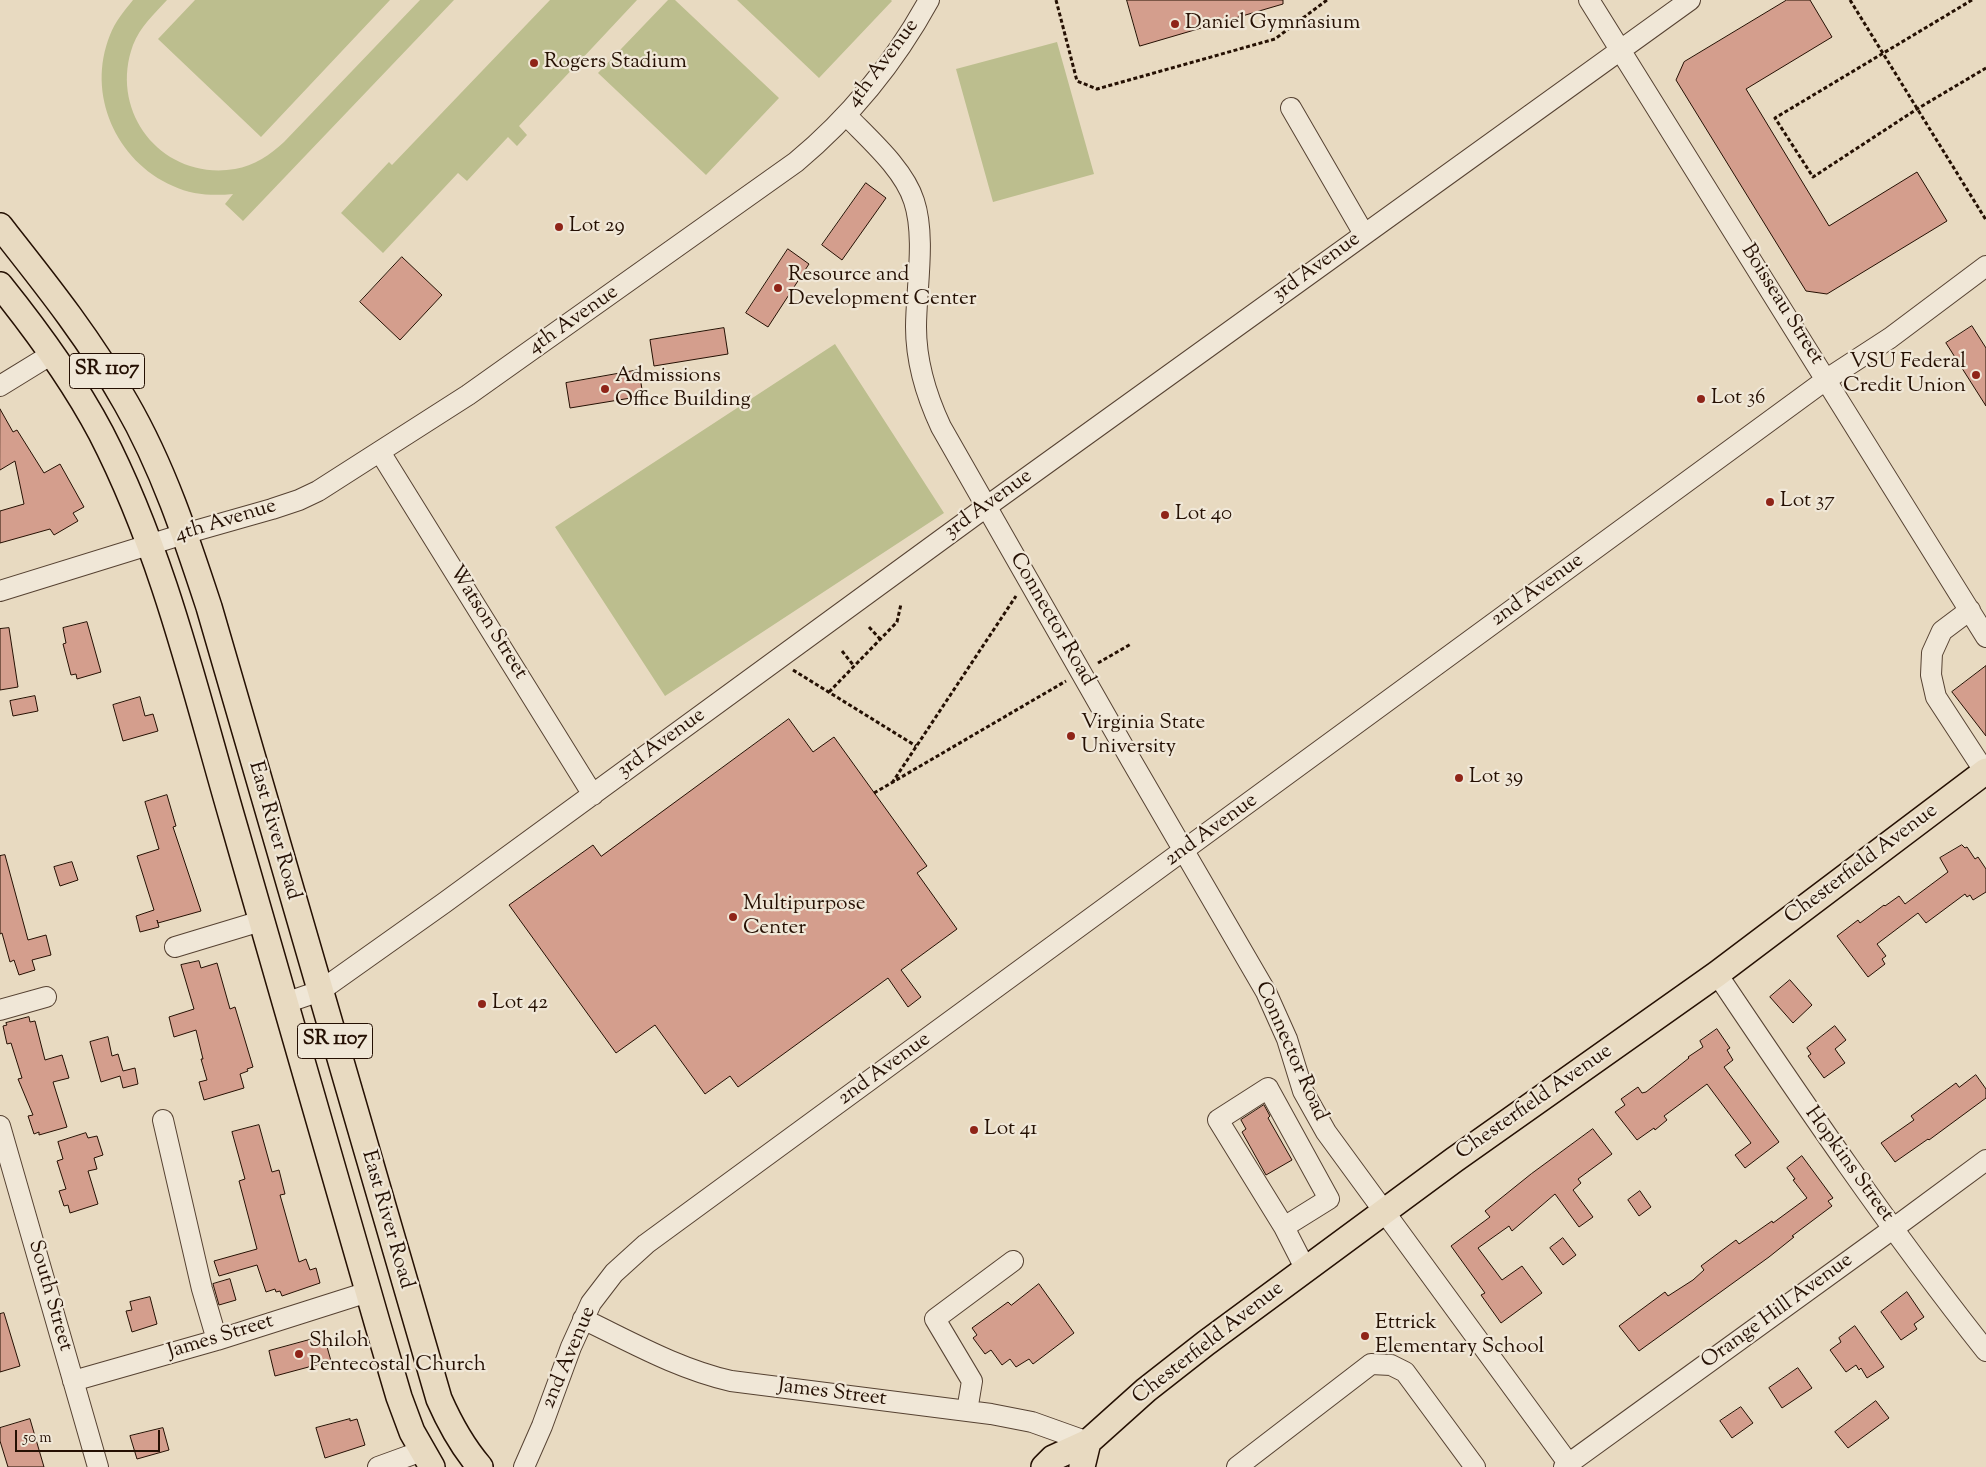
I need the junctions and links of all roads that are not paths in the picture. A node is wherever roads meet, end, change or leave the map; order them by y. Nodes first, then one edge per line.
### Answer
1 (929, 0) edge
2 (1589, 0) edge
3 (1690, 0) edge
4 (1621, 48) junction
5 (1291, 108) dead end
6 (846, 115) junction
7 (0, 226) edge
8 (1364, 234) junction
9 (1986, 266) edge
10 (0, 285) edge
11 (52, 354) junction
12 (1827, 379) junction
13 (0, 386) edge
14 (380, 452) junction
15 (986, 507) junction
16 (184, 534) junction
17 (151, 545) junction
18 (0, 591) edge
19 (1970, 610) junction
20 (1986, 636) edge
21 (1985, 772) edge
22 (593, 795) junction
23 (1184, 851) junction
24 (262, 921) junction
25 (175, 947) dead end
26 (1717, 974) junction
27 (320, 990) junction
28 (46, 997) dead end
29 (285, 1003) junction
30 (0, 1010) edge
31 (162, 1120) dead end
32 (0, 1126) edge
33 (1986, 1160) edge
34 (1384, 1213) junction
35 (1284, 1227) junction
36 (1894, 1228) junction
37 (1013, 1262) dead end
38 (1306, 1270) junction
39 (368, 1292) junction
40 (583, 1319) junction
41 (217, 1340) junction
42 (1986, 1351) edge
43 (73, 1381) junction
44 (968, 1411) junction
45 (1088, 1442) junction
46 (427, 1459) edge
47 (1568, 1466) edge
48 (98, 1467) edge
49 (378, 1467) edge
50 (480, 1467) edge
51 (524, 1467) edge
52 (1044, 1467) edge
53 (1082, 1467) edge
54 (1237, 1467) edge
55 (1475, 1467) edge

1 - 6 street, 4th Avenue
2 - 4 street, Boisseau Street
3 - 4 street, 3rd Avenue
4 - 8 street, 3rd Avenue
4 - 12 street, Boisseau Street
5 - 8 street
6 - 14 street, 4th Avenue
6 - 15 street, Connector Road
7 - 16 main road, East River Road / SR 1107
8 - 15 street, 3rd Avenue
9 - 12 street, 2nd Avenue
10 - 11 main road, East River Road / SR 1107
11 - 13 street
11 - 17 main road, East River Road / SR 1107
12 - 19 street, Boisseau Street
12 - 23 street, 2nd Avenue
14 - 16 street, 4th Avenue
14 - 22 street, Watson Street
15 - 22 street, 3rd Avenue
15 - 23 street, Connector Road
16 - 17 street, 4th Avenue
16 - 27 main road, East River Road / SR 1107
17 - 18 street, 4th Avenue
17 - 24 main road, East River Road / SR 1107
19 - 20 street, Boisseau Street
19 - 21 street
21 - 26 main road, Chesterfield Avenue
22 - 27 street, 3rd Avenue
23 - 34 street, Connector Road
23 - 40 street, 2nd Avenue
24 - 25 street
24 - 29 main road, East River Road / SR 1107
26 - 34 main road, Chesterfield Avenue
26 - 36 street, Hopkins Street
27 - 29 street, 3rd Avenue
27 - 50 main road, East River Road / SR 1107
28 - 30 street
29 - 39 main road, East River Road / SR 1107
31 - 41 street
32 - 43 street, South Street
33 - 36 street, Orange Hill Avenue
34 - 38 main road, Chesterfield Avenue
34 - 47 street, Connector Road
35 - 35 street
35 - 38 street
36 - 42 street, Hopkins Street
36 - 47 street, Orange Hill Avenue
37 - 44 street
38 - 45 main road, Chesterfield Avenue
39 - 41 street, James Street
39 - 46 main road, East River Road / SR 1107
40 - 44 street, James Street
40 - 51 street, 2nd Avenue
41 - 43 street, James Street
43 - 48 street, South Street
44 - 45 street, James Street
45 - 52 main road, Chesterfield Avenue
45 - 53 main road
46 - 49 street
54 - 55 street

